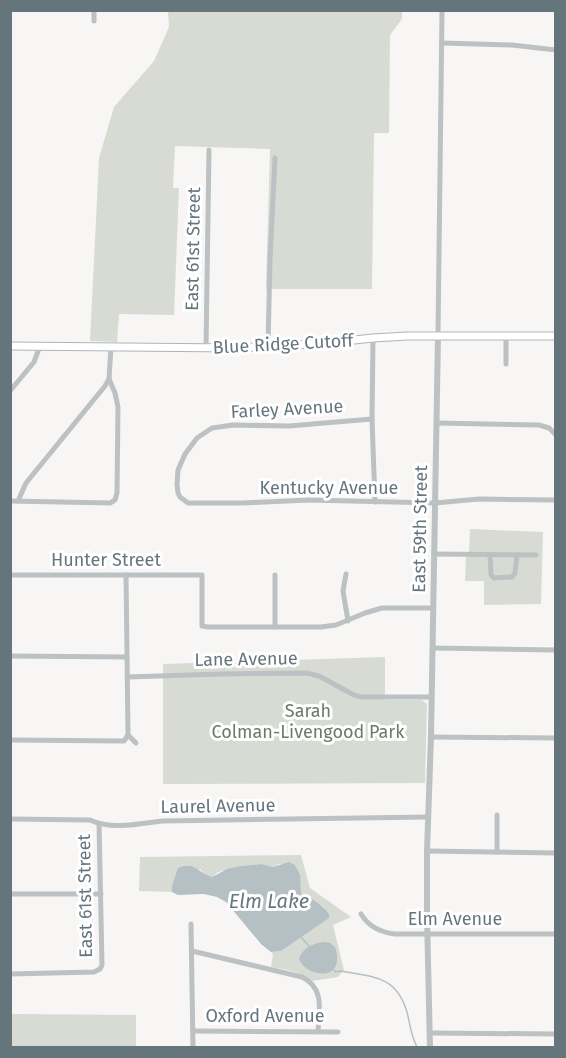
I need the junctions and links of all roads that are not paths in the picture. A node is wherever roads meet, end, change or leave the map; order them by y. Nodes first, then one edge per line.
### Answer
1 (94, 10) edge
2 (442, 10) edge
3 (94, 21) dead end
4 (442, 43) junction
5 (555, 50) edge
6 (209, 150) dead end
7 (275, 158) dead end
8 (438, 336) junction
9 (506, 336) junction
10 (555, 336) edge
11 (373, 338) junction
12 (10, 346) edge
13 (39, 346) junction
14 (268, 346) junction
15 (111, 347) junction
16 (206, 348) junction
17 (506, 364) dead end
18 (109, 379) junction
19 (10, 391) edge
20 (372, 419) junction
21 (437, 423) junction
22 (555, 435) edge
23 (178, 494) joint
24 (555, 500) edge
25 (10, 501) edge
26 (18, 501) junction
27 (375, 502) junction
28 (435, 503) junction
29 (434, 554) junction
30 (490, 555) junction
31 (517, 555) junction
32 (536, 555) dead end
33 (275, 574) dead end
34 (346, 574) dead end
35 (10, 575) edge
36 (126, 575) junction
37 (433, 608) junction
38 (348, 621) junction
39 (275, 627) junction
40 (432, 648) junction
41 (555, 650) edge
42 (10, 656) edge
43 (127, 657) junction
44 (127, 677) junction
45 (431, 697) junction
46 (128, 735) junction
47 (431, 737) junction
48 (555, 738) edge
49 (10, 740) edge
50 (136, 743) dead end
51 (498, 815) dead end
52 (428, 817) junction
53 (10, 819) edge
54 (99, 824) junction
55 (427, 851) junction
56 (497, 852) junction
57 (555, 853) edge
58 (10, 894) edge
59 (100, 894) junction
60 (361, 914) dead end
61 (190, 924) dead end
62 (428, 933) junction
63 (555, 934) edge
64 (192, 951) junction
65 (10, 974) edge
66 (193, 1031) junction
67 (318, 1032) junction
68 (338, 1032) dead end
69 (430, 1033) junction
70 (555, 1034) edge
71 (193, 1047) edge
72 (430, 1047) edge

1 - 3 street
2 - 4 street, East 59th Street
4 - 5 street
4 - 8 street, East 59th Street
6 - 16 street, East 61st Street
7 - 14 street
8 - 9 main road, Blue Ridge Cutoff
8 - 11 main road, Blue Ridge Cutoff
8 - 21 street, East 59th Street
9 - 10 main road, Blue Ridge Cutoff
9 - 17 street
11 - 14 main road, Blue Ridge Cutoff
11 - 20 street
12 - 13 main road, Blue Ridge Cutoff
13 - 15 main road, Blue Ridge Cutoff
13 - 19 street
14 - 16 main road, Blue Ridge Cutoff
15 - 16 main road, Blue Ridge Cutoff
15 - 18 street
18 - 26 street
18 - 26 street
20 - 23 street, Farley Avenue
20 - 27 street
21 - 22 street
21 - 28 street, East 59th Street
23 - 27 street, Kentucky Avenue
24 - 28 street, Kentucky Avenue
25 - 26 street
27 - 28 street, Kentucky Avenue
28 - 29 street, East 59th Street
29 - 30 street
29 - 37 street, East 59th Street
30 - 31 street
30 - 31 street
31 - 32 street
33 - 39 street
34 - 38 street
35 - 36 street, Hunter Street
36 - 39 street, Hunter Street
36 - 43 street
37 - 38 street
37 - 40 street, East 59th Street
38 - 39 street
40 - 41 street
40 - 45 street, East 59th Street
42 - 43 street
43 - 44 street
44 - 45 street, Lane Avenue
44 - 46 street
45 - 47 street, East 59th Street
46 - 49 street
46 - 50 street
47 - 48 street
47 - 52 street, East 59th Street
51 - 56 street
52 - 54 street, Laurel Avenue
52 - 55 street, East 59th Street
53 - 54 street, Laurel Avenue
54 - 59 street, East 61st Street
55 - 56 street
55 - 62 street, East 59th Street
56 - 57 street
58 - 59 street
59 - 65 street, East 61st Street
60 - 62 street, Elm Avenue
61 - 64 street
62 - 63 street, Elm Avenue
62 - 69 street, East 59th Street
64 - 66 street
64 - 67 street
66 - 67 street, Oxford Avenue
66 - 71 street
67 - 68 street, Oxford Avenue
69 - 70 street
69 - 72 street, East 59th Street

